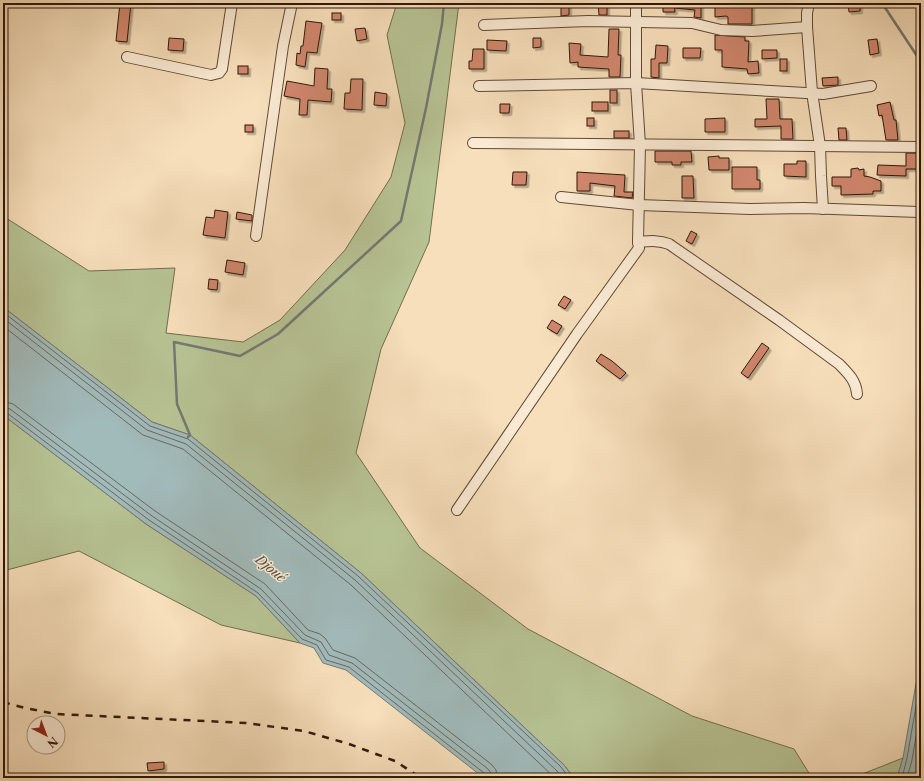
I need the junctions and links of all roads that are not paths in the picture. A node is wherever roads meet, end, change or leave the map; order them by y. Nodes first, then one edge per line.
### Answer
1 (232, 3) edge
2 (292, 3) edge
3 (636, 3) edge
4 (809, 3) edge
5 (636, 22) junction
6 (484, 25) dead end
7 (807, 27) junction
8 (127, 57) dead end
9 (636, 83) junction
10 (479, 86) dead end
11 (871, 86) dead end
12 (812, 92) junction
13 (474, 143) dead end
14 (640, 144) junction
15 (820, 146) junction
16 (921, 147) edge
17 (561, 197) dead end
18 (639, 205) junction
19 (823, 209) junction
20 (919, 212) dead end
21 (256, 236) dead end
22 (638, 242) junction
23 (857, 394) dead end
24 (456, 510) dead end

1 - 8 street
2 - 21 street
3 - 5 street
4 - 7 street
5 - 6 street
5 - 7 street
5 - 9 street
7 - 12 street
9 - 10 street
9 - 12 street
9 - 14 street
11 - 12 street
12 - 15 street
13 - 14 street
14 - 15 street
14 - 18 street
15 - 16 street
15 - 19 street
17 - 18 street
18 - 19 street
18 - 22 street
19 - 20 street
22 - 23 street
22 - 24 street

